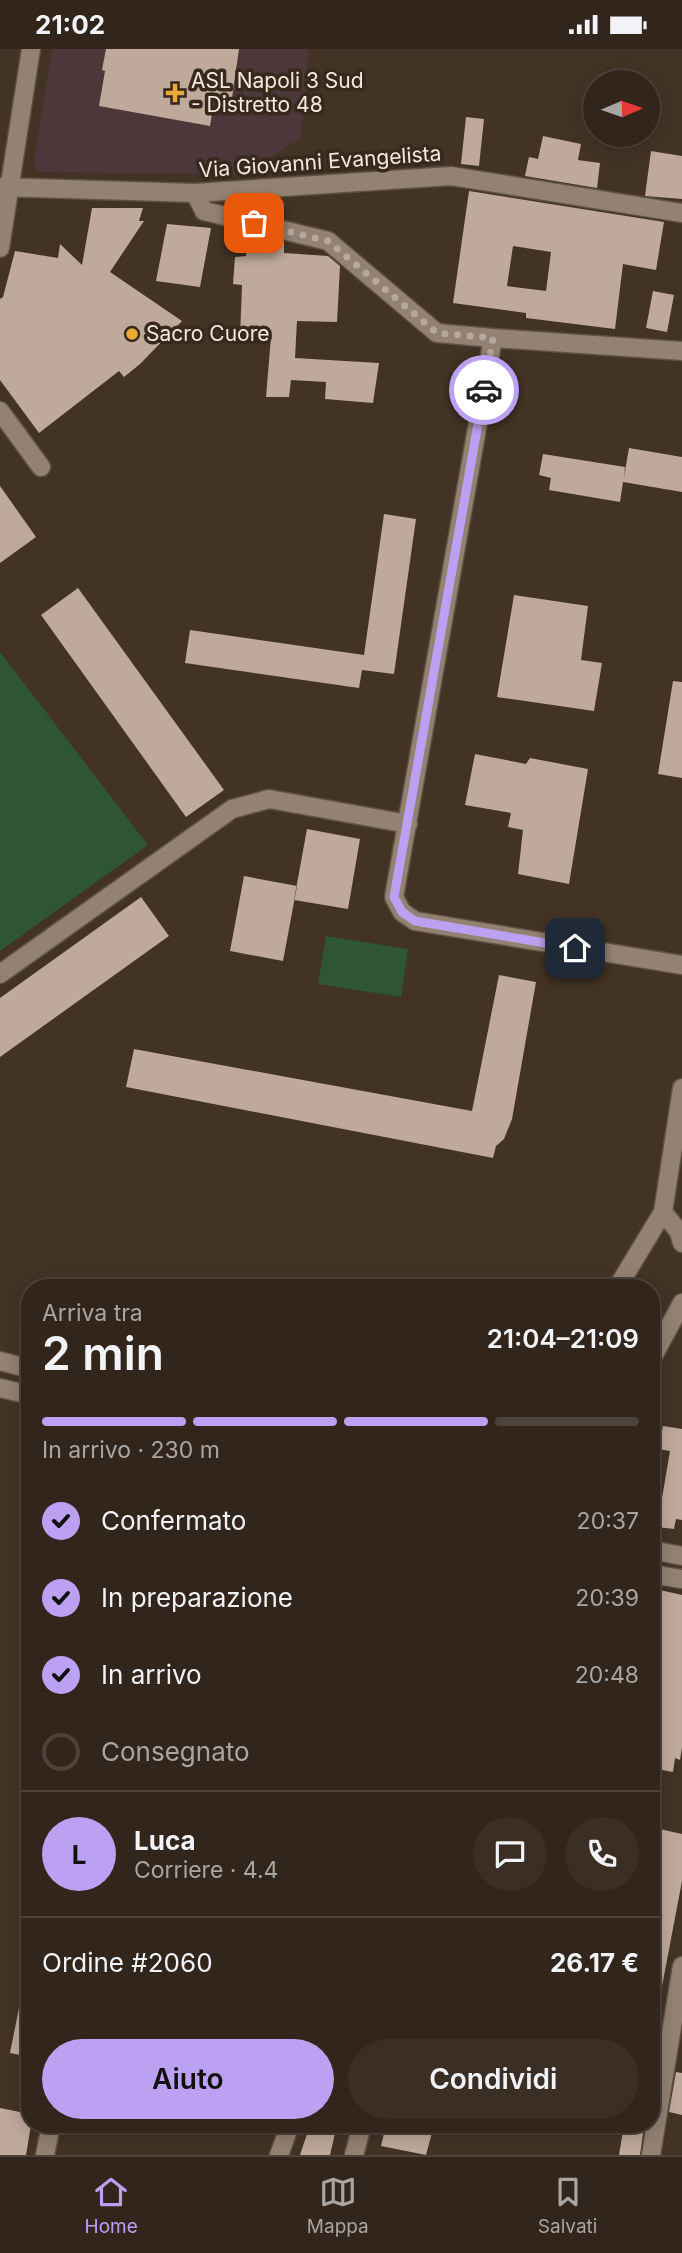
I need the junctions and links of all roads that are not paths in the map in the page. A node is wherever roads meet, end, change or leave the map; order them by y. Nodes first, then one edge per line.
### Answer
1 (31, 49) edge
2 (5, 187) edge
3 (195, 193) junction
4 (682, 213) edge
5 (0, 249) edge
6 (493, 338) junction
7 (682, 351) edge
8 (0, 411) edge
9 (41, 467) dead end
10 (408, 824) junction
11 (682, 965) edge
12 (0, 974) edge
13 (682, 1088) edge
14 (663, 1212) junction
15 (682, 1243) edge
16 (622, 1279) edge
17 (682, 1303) edge
18 (660, 1343) edge
19 (0, 1361) edge
20 (21, 1367) edge
21 (0, 1388) edge
22 (21, 1393) edge
23 (660, 1552) edge
24 (682, 1556) edge
25 (660, 1575) edge
26 (682, 1579) edge
27 (682, 1966) edge
28 (660, 2053) edge
29 (49, 2133) edge
30 (287, 2133) edge
31 (360, 2133) edge
32 (653, 2133) edge
33 (45, 2155) edge
34 (279, 2155) edge
35 (354, 2155) edge
36 (651, 2155) edge

1 - 2 street
2 - 3 street, Via Giovanni Evangelista
2 - 5 street
3 - 4 street, Via Giovanni Evangelista
3 - 6 street
6 - 7 street
6 - 10 street
8 - 9 street
10 - 11 street
10 - 12 street
13 - 14 street
14 - 15 street
14 - 16 street
17 - 18 street
19 - 20 street
21 - 22 street
23 - 24 street
25 - 26 street
27 - 28 street
29 - 33 street
30 - 34 street
31 - 35 street
32 - 36 street

